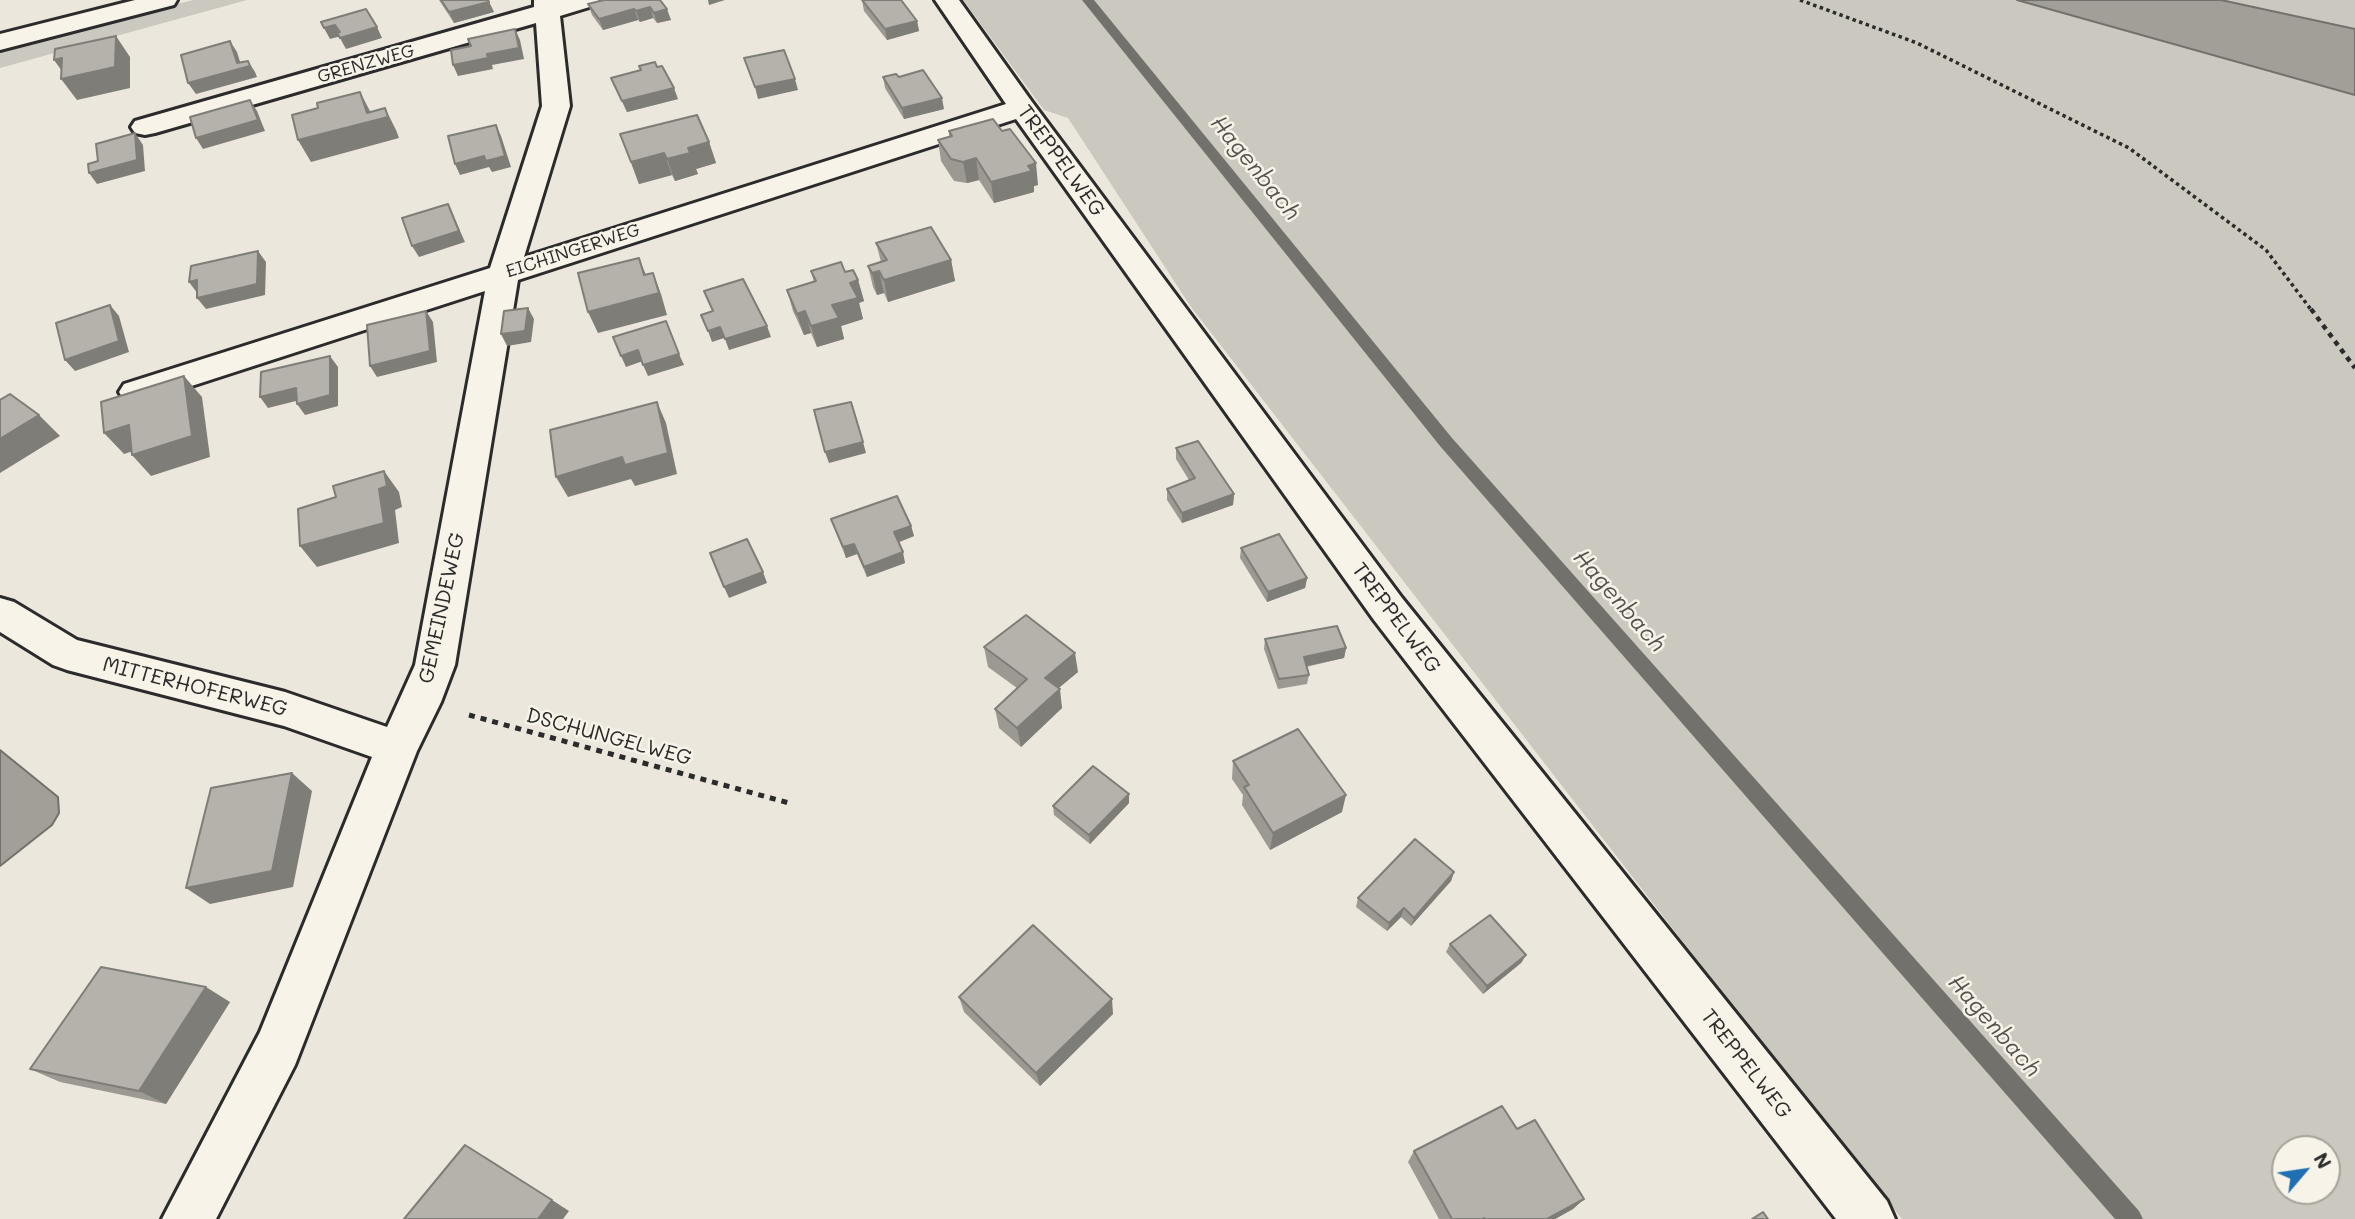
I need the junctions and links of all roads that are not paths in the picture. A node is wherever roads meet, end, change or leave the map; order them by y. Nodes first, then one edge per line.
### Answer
1 (165, 0) edge
2 (587, 0) edge
3 (947, 0) edge
4 (547, 6) edge
5 (0, 43) edge
6 (1022, 108) junction
7 (145, 127) dead end
8 (505, 273) junction
9 (124, 396) edge
10 (0, 612) edge
11 (397, 748) junction
12 (188, 1219) edge
13 (1869, 1219) edge

1 - 5 street
2 - 4 street, GRENZWEG
3 - 6 street, TREPPELWEG
4 - 7 street, GRENZWEG
4 - 8 street, GEMEINDEWEG
6 - 8 street, EICHINGERWEG
6 - 13 street, TREPPELWEG
8 - 9 street, EICHINGERWEG
8 - 11 street, GEMEINDEWEG
10 - 11 street, MITTERHOFERWEG
11 - 12 street, GEMEINDEWEG

